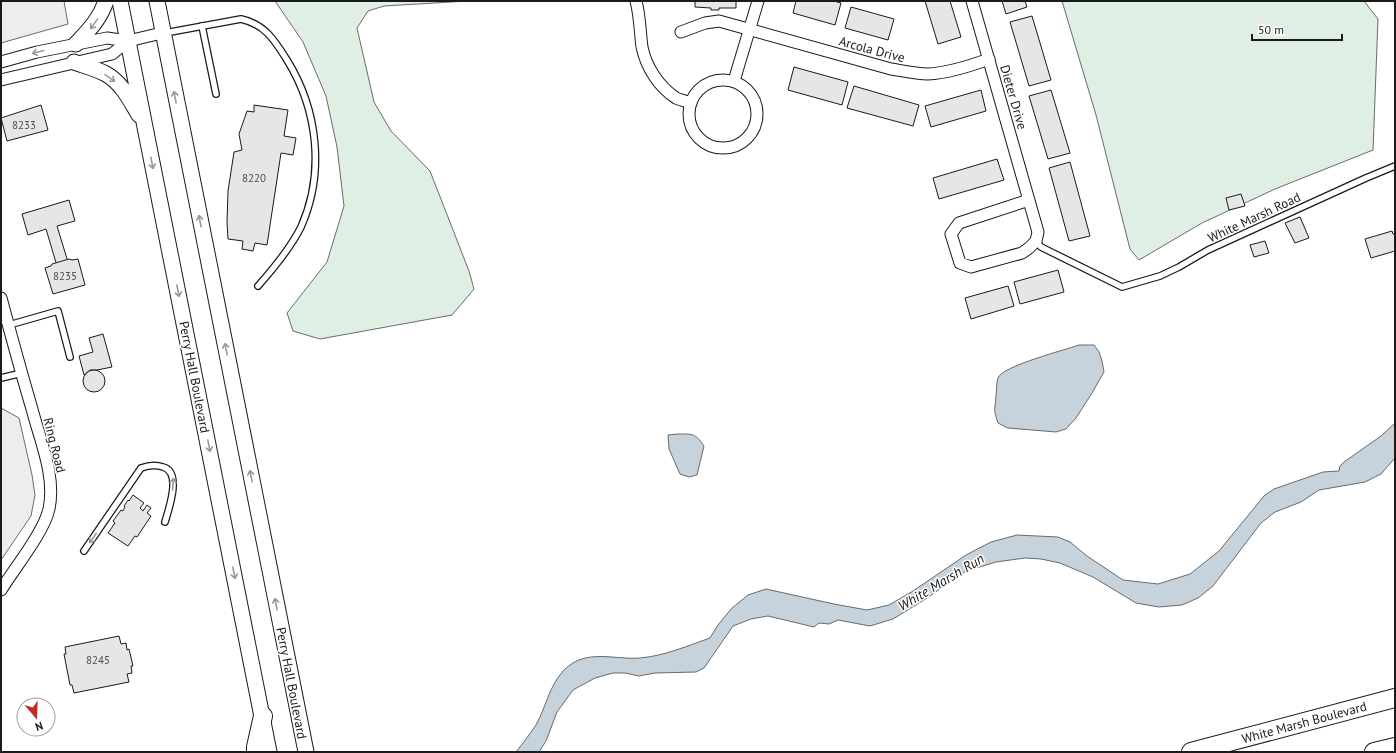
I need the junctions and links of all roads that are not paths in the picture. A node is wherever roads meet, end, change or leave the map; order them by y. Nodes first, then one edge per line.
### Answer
1 (106, 1) edge
2 (120, 1) edge
3 (157, 1) edge
4 (636, 1) edge
5 (758, 1) edge
6 (972, 1) edge
7 (202, 26) junction
8 (750, 30) junction
9 (681, 32) dead end
10 (162, 33) junction
11 (128, 41) junction
12 (76, 44) junction
13 (989, 59) junction
14 (1, 62) edge
15 (74, 62) junction
16 (1, 80) edge
17 (734, 82) junction
18 (216, 94) dead end
19 (691, 103) junction
20 (144, 125) junction
21 (1395, 166) edge
22 (1029, 200) junction
23 (1036, 241) junction
24 (258, 286) dead end
25 (1, 298) edge
26 (8, 325) junction
27 (70, 357) dead end
28 (22, 372) junction
29 (1, 378) edge
30 (165, 522) dead end
31 (84, 551) dead end
32 (1, 590) edge
33 (1395, 698) edge
34 (263, 716) junction
35 (1395, 746) edge
36 (256, 752) edge
37 (270, 752) edge
38 (306, 752) edge
39 (1191, 752) edge
40 (1374, 752) edge

1 -> 12 main road
2 - 11 main road, Perry Hall Boulevard
3 - 10 main road, Perry Hall Boulevard
4 - 19 street
5 - 8 street
6 - 13 street, Dieter Drive
7 - 10 lane
7 - 18 lane
7 - 24 lane
8 - 9 street, Arcola Drive
8 - 13 street, Arcola Drive
8 - 17 street
10 - 11 street
38 -> 10 main road, Perry Hall Boulevard
11 - 12 street
11 - 15 street
11 - 20 main road, Perry Hall Boulevard
12 -> 14 street
13 - 22 street, Dieter Drive
15 - 16 street
15 -> 20 main road
17 - 19 street
17 - 19 street
20 -> 34 main road, Perry Hall Boulevard
21 - 23 lane, White Marsh Road
22 - 23 street, Dieter Drive
22 - 23 street
25 - 26 street, Ring Road
26 - 27 lane
26 - 28 street, Ring Road
28 - 29 lane
28 - 32 street, Ring Road
30 -> 31 lane
33 - 39 highway, White Marsh Boulevard
34 - 36 highway
34 - 37 main road, Perry Hall Boulevard
35 - 40 highway

